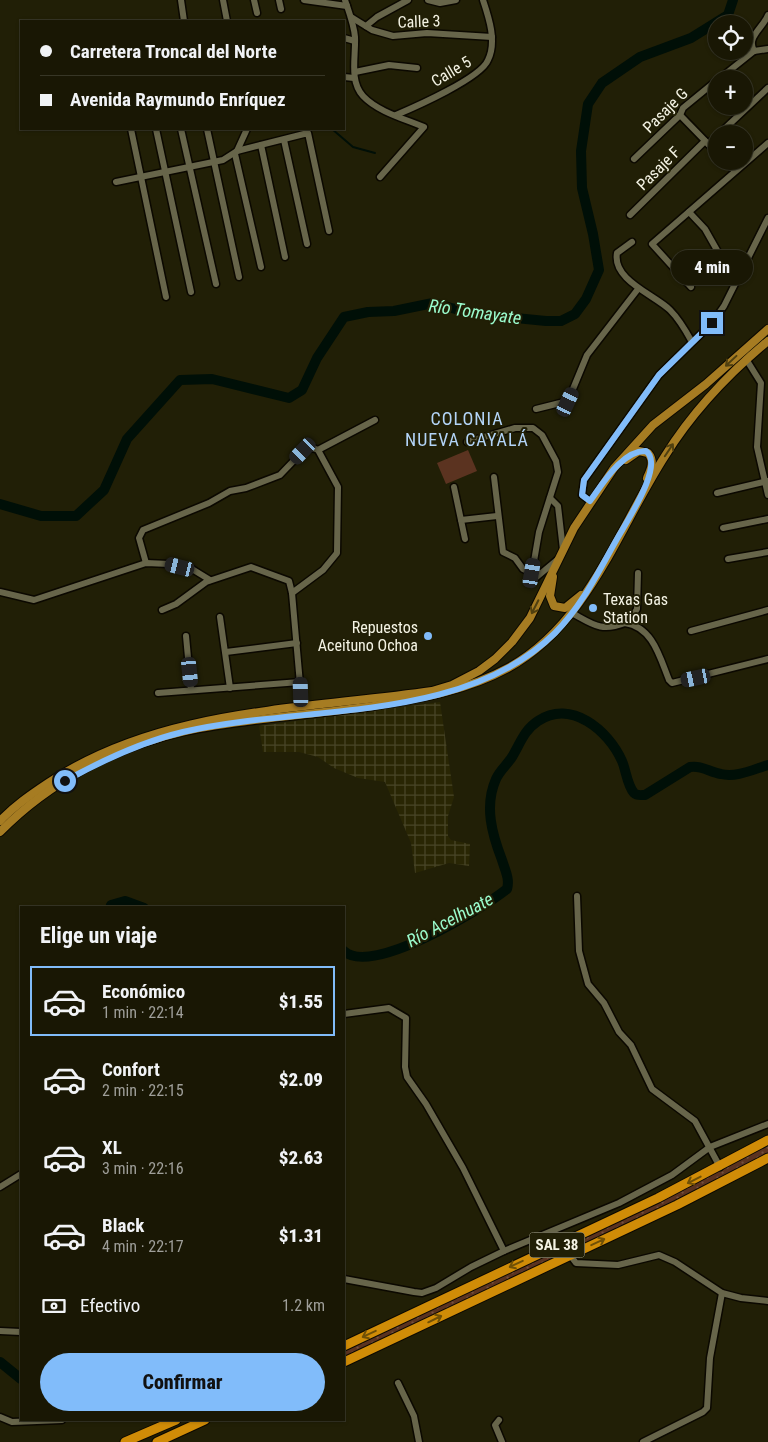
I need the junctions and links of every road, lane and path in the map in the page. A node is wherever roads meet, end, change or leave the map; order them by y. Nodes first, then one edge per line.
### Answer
1 (181, 0) edge
2 (223, 0) edge
3 (254, 0) edge
4 (279, 0) edge
5 (304, 0) edge
6 (408, 0) edge
7 (428, 0) edge
8 (456, 0) edge
9 (483, 0) edge
10 (346, 3) edge
11 (281, 9) dead end
12 (257, 13) dead end
13 (768, 16) edge
14 (351, 17) junction
15 (184, 20) edge
16 (227, 20) edge
17 (366, 26) junction
18 (492, 37) junction
19 (345, 38) edge
20 (355, 41) junction
21 (768, 49) edge
22 (754, 51) junction
23 (417, 68) dead end
24 (730, 70) edge
25 (354, 75) junction
26 (345, 76) edge
27 (708, 87) edge
28 (768, 88) edge
29 (396, 115) junction
30 (680, 115) junction
31 (729, 125) edge
32 (131, 130) edge
33 (156, 130) edge
34 (181, 130) edge
35 (207, 130) edge
36 (247, 130) edge
37 (284, 140) junction
38 (707, 142) joint
39 (768, 142) edge
40 (262, 145) junction
41 (236, 152) junction
42 (634, 159) dead end
43 (214, 162) junction
44 (190, 167) junction
45 (165, 172) junction
46 (735, 172) joint
47 (141, 177) junction
48 (380, 177) dead end
49 (116, 182) dead end
50 (689, 212) junction
51 (630, 215) dead end
52 (768, 218) edge
53 (329, 231) dead end
54 (632, 242) dead end
55 (307, 244) dead end
56 (285, 257) dead end
57 (261, 267) dead end
58 (739, 274) junction
59 (239, 277) dead end
60 (216, 284) dead end
61 (691, 287) dead end
62 (638, 289) junction
63 (191, 292) dead end
64 (166, 297) dead end
65 (768, 329) edge
66 (768, 341) edge
67 (692, 342) junction
68 (746, 359) junction
69 (536, 409) dead end
70 (375, 420) dead end
71 (467, 442) dead end
72 (318, 450) junction
73 (614, 468) junction
74 (494, 477) dead end
75 (766, 481) edge
76 (454, 487) dead end
77 (717, 493) dead end
78 (768, 495) edge
79 (550, 498) junction
80 (640, 499) junction
81 (590, 501) junction
82 (497, 516) junction
83 (768, 518) edge
84 (461, 520) junction
85 (562, 522) junction
86 (577, 523) junction
87 (723, 528) dead end
88 (465, 539) dead end
89 (563, 550) junction
90 (768, 552) edge
91 (728, 559) dead end
92 (146, 563) junction
93 (556, 564) junction
94 (532, 573) junction
95 (638, 573) dead end
96 (210, 580) junction
97 (590, 586) junction
98 (0, 592) edge
99 (292, 593) junction
100 (162, 610) dead end
101 (768, 610) edge
102 (572, 613) junction
103 (220, 617) dead end
104 (628, 623) junction
105 (691, 631) dead end
106 (186, 636) dead end
107 (297, 643) junction
108 (226, 652) junction
109 (768, 659) edge
110 (300, 682) junction
111 (230, 688) junction
112 (192, 690) junction
113 (158, 693) dead end
114 (302, 707) junction
115 (0, 821) edge
116 (0, 832) edge
117 (577, 896) dead end
118 (345, 1014) edge
119 (768, 1124) edge
120 (768, 1140) edge
121 (710, 1146) junction
122 (768, 1158) edge
123 (720, 1167) junction
124 (20, 1175) edge
125 (0, 1187) edge
126 (504, 1251) junction
127 (570, 1255) junction
128 (345, 1279) edge
129 (722, 1293) junction
130 (768, 1302) edge
131 (0, 1331) edge
132 (20, 1332) edge
133 (345, 1346) edge
134 (345, 1362) edge
135 (398, 1383) dead end
136 (0, 1417) edge
137 (499, 1420) dead end
138 (37, 1421) edge
139 (174, 1421) edge
140 (203, 1421) edge
141 (125, 1442) edge
142 (157, 1442) edge
143 (419, 1442) edge
144 (502, 1442) edge
145 (643, 1442) edge

1 - 15 street
2 - 16 street
3 - 12 street
4 - 11 street
5 - 10 street
6 - 17 street
7 - 8 street
9 - 18 street, Calle 5
10 - 14 street
13 - 22 street
14 - 17 street, Calle 3
14 - 20 street
17 - 18 street, Calle 3
18 - 29 street, Calle 5
19 - 20 street
20 - 25 street
21 - 22 street
22 - 24 street, Pasaje G
23 - 25 street
25 - 26 street
25 - 29 street
27 - 30 street, Pasaje G
28 - 31 street
29 - 48 street
30 - 38 street
30 - 42 street, Pasaje G
32 - 47 street
33 - 45 street
34 - 44 street
35 - 43 street
36 - 41 street
37 - 40 street
37 - 53 street
37 - 55 street
38 - 51 street, Pasaje F
39 - 46 street
40 - 41 street
40 - 56 street
41 - 43 street
41 - 57 street
43 - 44 street
43 - 59 street
44 - 45 street
44 - 60 street
45 - 47 street
45 - 63 street
46 - 50 street
47 - 49 street
47 - 64 street
50 - 58 street
50 - 61 street
52 - 58 street
54 - 62 street
58 - 67 street
62 - 67 street
62 - 69 street
65 -> 73 main road
66 - 68 main road
67 - 81 street
68 - 75 street
80 -> 68 main road
70 - 72 street
71 - 79 street
72 - 92 street
72 - 99 street
73 - 80 main road
73 - 81 main road
74 - 82 street
75 - 77 street
75 - 78 street
76 - 84 street
79 - 85 street
79 - 94 street
80 - 97 main road
81 - 86 main road
82 - 84 street
82 - 94 street
83 - 87 street
84 - 88 street
85 - 86 street
85 - 89 street
86 - 89 main road
89 - 93 main road
90 - 91 street
92 - 96 street
92 - 98 street
93 - 94 street
93 - 97 main road
93 -> 114 main road
95 - 104 street
96 - 99 street
96 - 100 street
97 - 102 main road
99 - 107 street
101 - 105 street
102 - 104 street
102 - 116 main road
103 - 108 street
104 - 109 street
106 - 112 street
107 - 108 street
107 - 110 street
108 - 111 street
110 - 111 street
110 - 114 street
111 - 112 street
112 - 113 street
114 - 115 main road
117 - 121 street
118 - 126 street
119 - 121 street
120 - 123 highway, SAL 38
121 - 123 street
121 - 126 street
127 -> 122 highway, SAL 38
123 -> 133 highway, SAL 38
124 - 125 street
126 - 128 street
127 - 129 street
134 -> 127 highway, SAL 38
129 - 130 street
129 - 145 street
131 - 132 street
135 - 143 street
136 - 138 street
137 - 144 street
139 - 141 highway
140 - 142 highway

